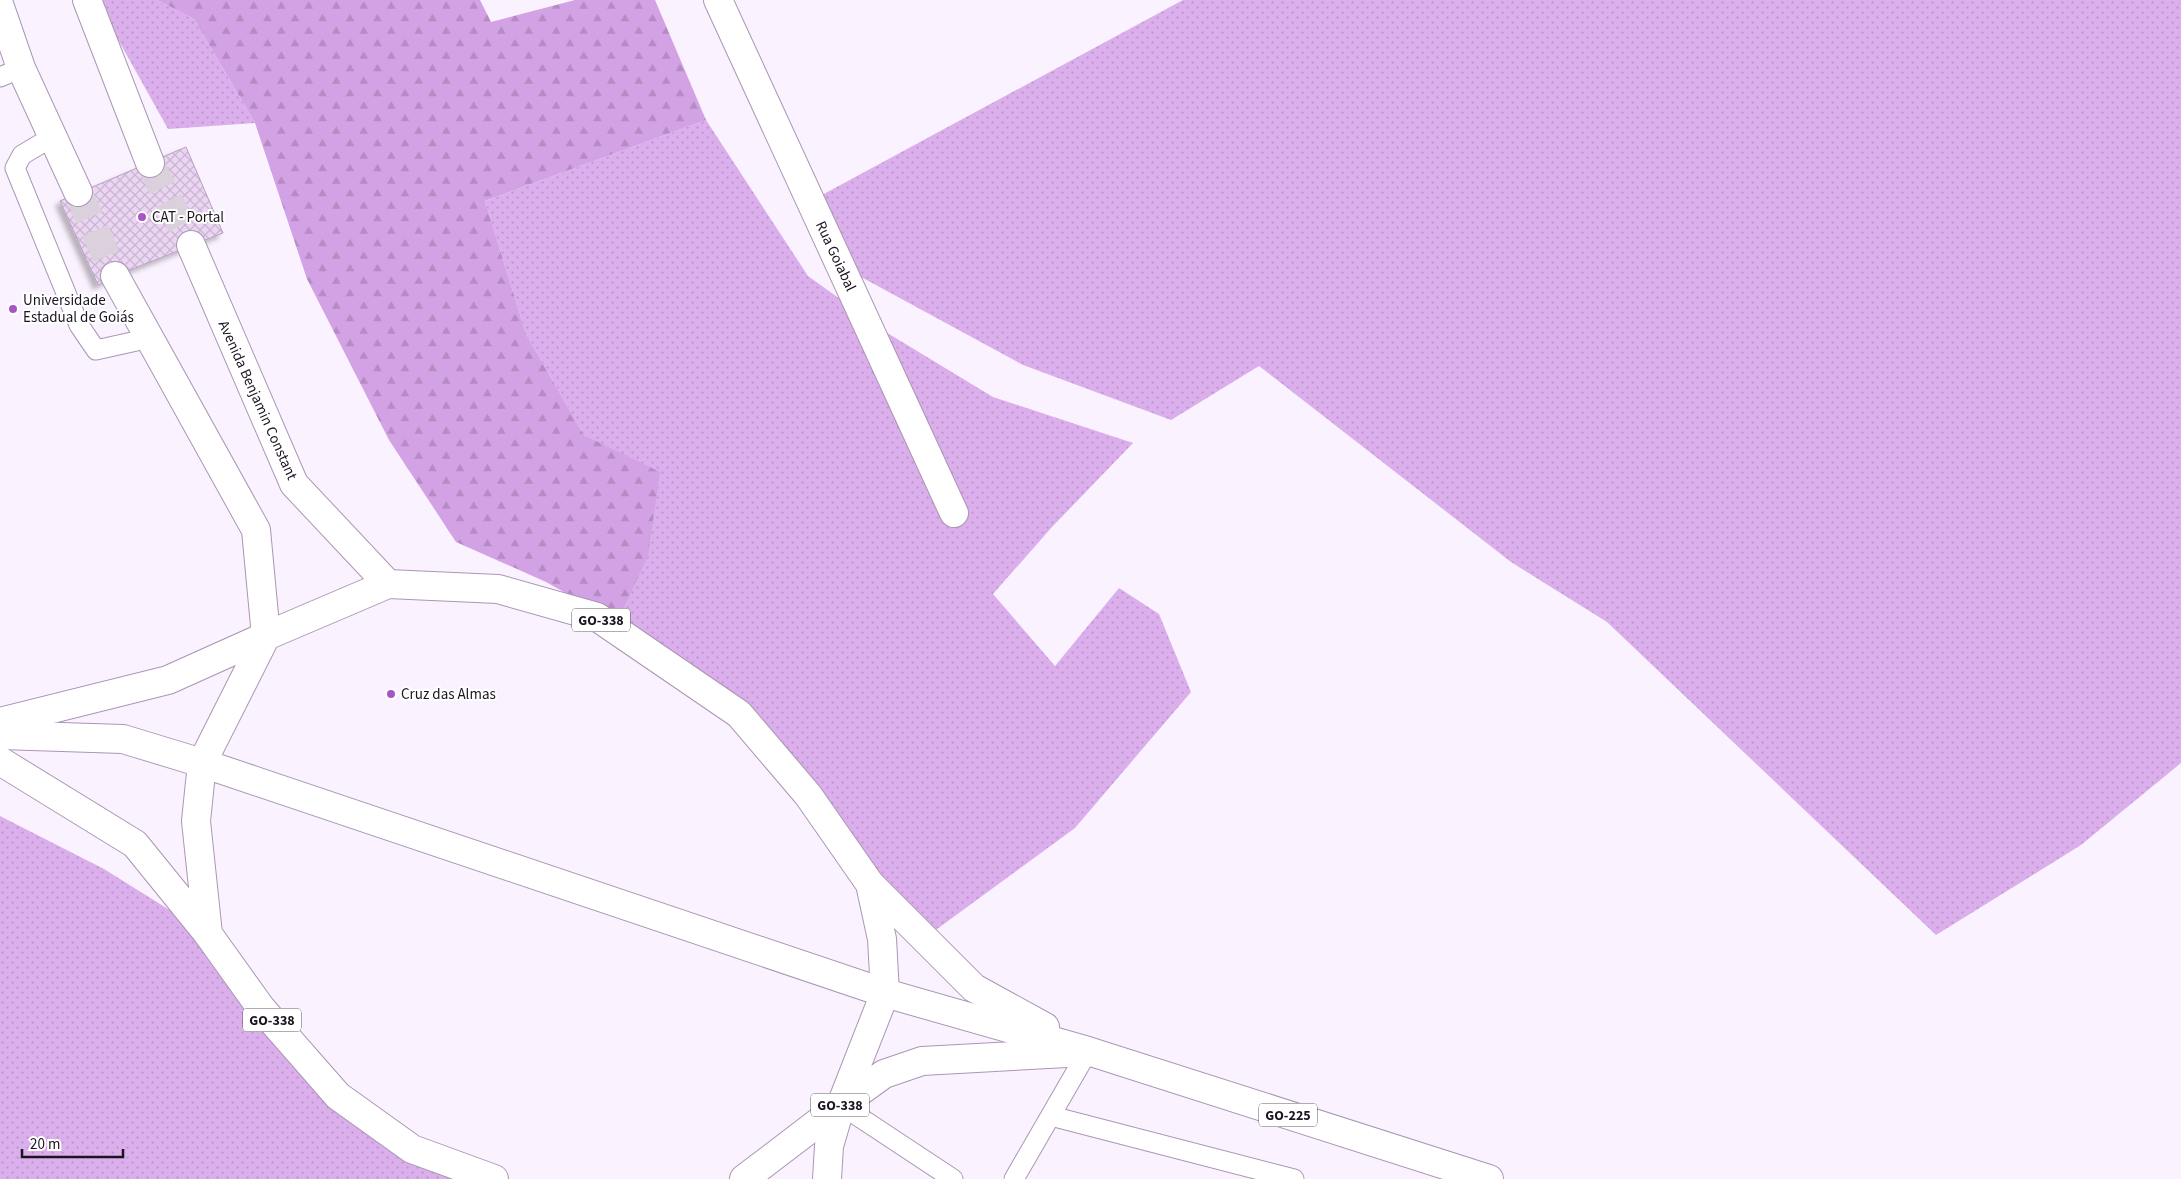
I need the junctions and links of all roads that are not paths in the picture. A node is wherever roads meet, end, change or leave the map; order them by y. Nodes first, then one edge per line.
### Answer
1 (87, 0) edge
2 (718, 0) edge
3 (2, 19) edge
4 (10, 73) edge
5 (52, 137) junction
6 (150, 163) tunnel mouth
7 (78, 192) tunnel mouth
8 (191, 244) tunnel mouth
9 (116, 276) tunnel mouth
10 (150, 338) junction
11 (954, 513) dead end
12 (388, 584) junction
13 (266, 636) junction
14 (0, 722) edge
15 (0, 735) edge
16 (0, 761) edge
17 (202, 763) junction
18 (870, 884) junction
19 (208, 934) junction
20 (885, 992) junction
21 (1088, 1051) junction
22 (840, 1105) junction
23 (1051, 1116) junction
24 (494, 1179) edge
25 (744, 1179) edge
26 (827, 1179) edge
27 (953, 1179) edge
28 (1014, 1179) edge
29 (1294, 1179) edge
30 (1488, 1179) edge

1 - 6 main road
2 - 11 main road, Rua Goiabal
3 - 4 main road
4 - 5 main road
5 - 7 main road
5 - 10 lane
8 - 12 main road, Avenida Benjamin Constant
9 - 10 main road
10 - 13 main road
12 - 13 main road, GO-338
12 - 18 main road, GO-338
13 - 14 main road, GO-338
13 - 17 main road, GO-338
15 - 17 main road
16 - 19 main road, GO-338
17 - 19 main road, GO-338
17 - 20 main road
18 - 20 main road, GO-338
18 - 21 main road, GO-225
19 - 24 main road, GO-338
20 - 21 main road
20 - 22 main road, GO-338
21 - 22 main road, GO-225
21 - 23 lane
21 - 30 main road, GO-225
22 - 25 main road, GO-338
22 - 26 main road, GO-338
22 - 27 lane
23 - 28 lane
23 - 29 lane

